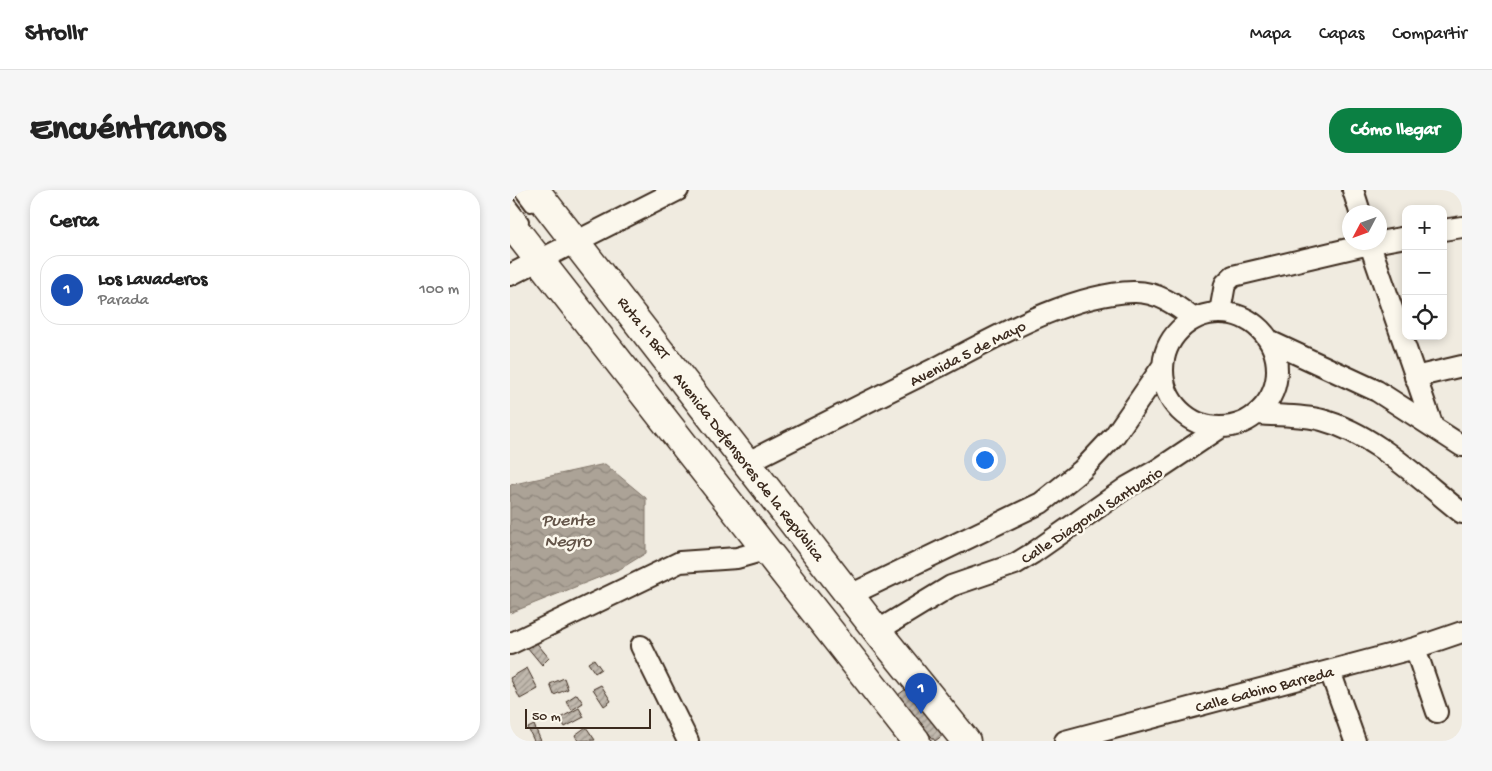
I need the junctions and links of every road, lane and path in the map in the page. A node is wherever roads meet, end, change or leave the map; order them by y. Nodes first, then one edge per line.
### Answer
1 (519, 190) edge
2 (678, 190) edge
3 (1353, 190) edge
4 (535, 201) edge
5 (510, 204) edge
6 (1358, 205) edge
7 (1462, 227) edge
8 (521, 228) edge
9 (1447, 229) edge
10 (1402, 238) edge
11 (1387, 241) edge
12 (1344, 250) edge
13 (1376, 250) edge
14 (557, 252) junction
15 (510, 275) edge
16 (1220, 312) junction
17 (1194, 319) junction
18 (1269, 341) junction
19 (1462, 366) edge
20 (1162, 367) junction
21 (1415, 377) junction
22 (672, 385) dead end
23 (1257, 414) junction
24 (1432, 424) junction
25 (1220, 428) junction
26 (1462, 446) edge
27 (746, 462) junction
28 (1462, 513) edge
29 (765, 550) junction
30 (850, 595) junction
31 (877, 630) junction
32 (1462, 632) edge
33 (510, 644) edge
34 (642, 646) dead end
35 (1415, 648) junction
36 (1330, 671) junction
37 (1437, 712) dead end
38 (688, 741) edge
39 (916, 741) edge
40 (953, 741) edge
41 (966, 741) edge
42 (1065, 741) edge
43 (1355, 741) edge

1 - 4 lane
2 - 14 street
3 - 6 street
4 - 14 main road, Avenida Defensores de la República
5 - 8 lane
7 - 9 street
8 - 14 main road, Avenida Defensores de la República
10 - 11 street
12 - 16 street
13 - 21 street
14 - 15 street
14 - 27 main road, Avenida Defensores de la República
14 - 29 main road, Avenida Defensores de la República
16 - 17 street
16 - 18 street
17 - 20 street
17 - 27 street, Avenida 5 de Mayo
18 - 23 street
18 - 24 street
19 - 21 street
20 - 25 street
20 - 30 street
21 - 24 street
22 - 40 lane
23 - 25 street
23 - 28 street
24 - 26 street
25 - 31 street, Calle Diagonal Santuario
27 - 30 main road, Avenida Defensores de la República
29 - 33 street
29 - 39 main road, Avenida Defensores de la República
30 - 31 main road, Avenida Defensores de la República
31 - 41 main road, Avenida Defensores de la República
32 - 35 street, Calle Gabino Barreda
34 - 38 street
35 - 36 street, Calle Gabino Barreda
35 - 37 street
36 - 42 street, Calle Gabino Barreda
36 - 43 street

